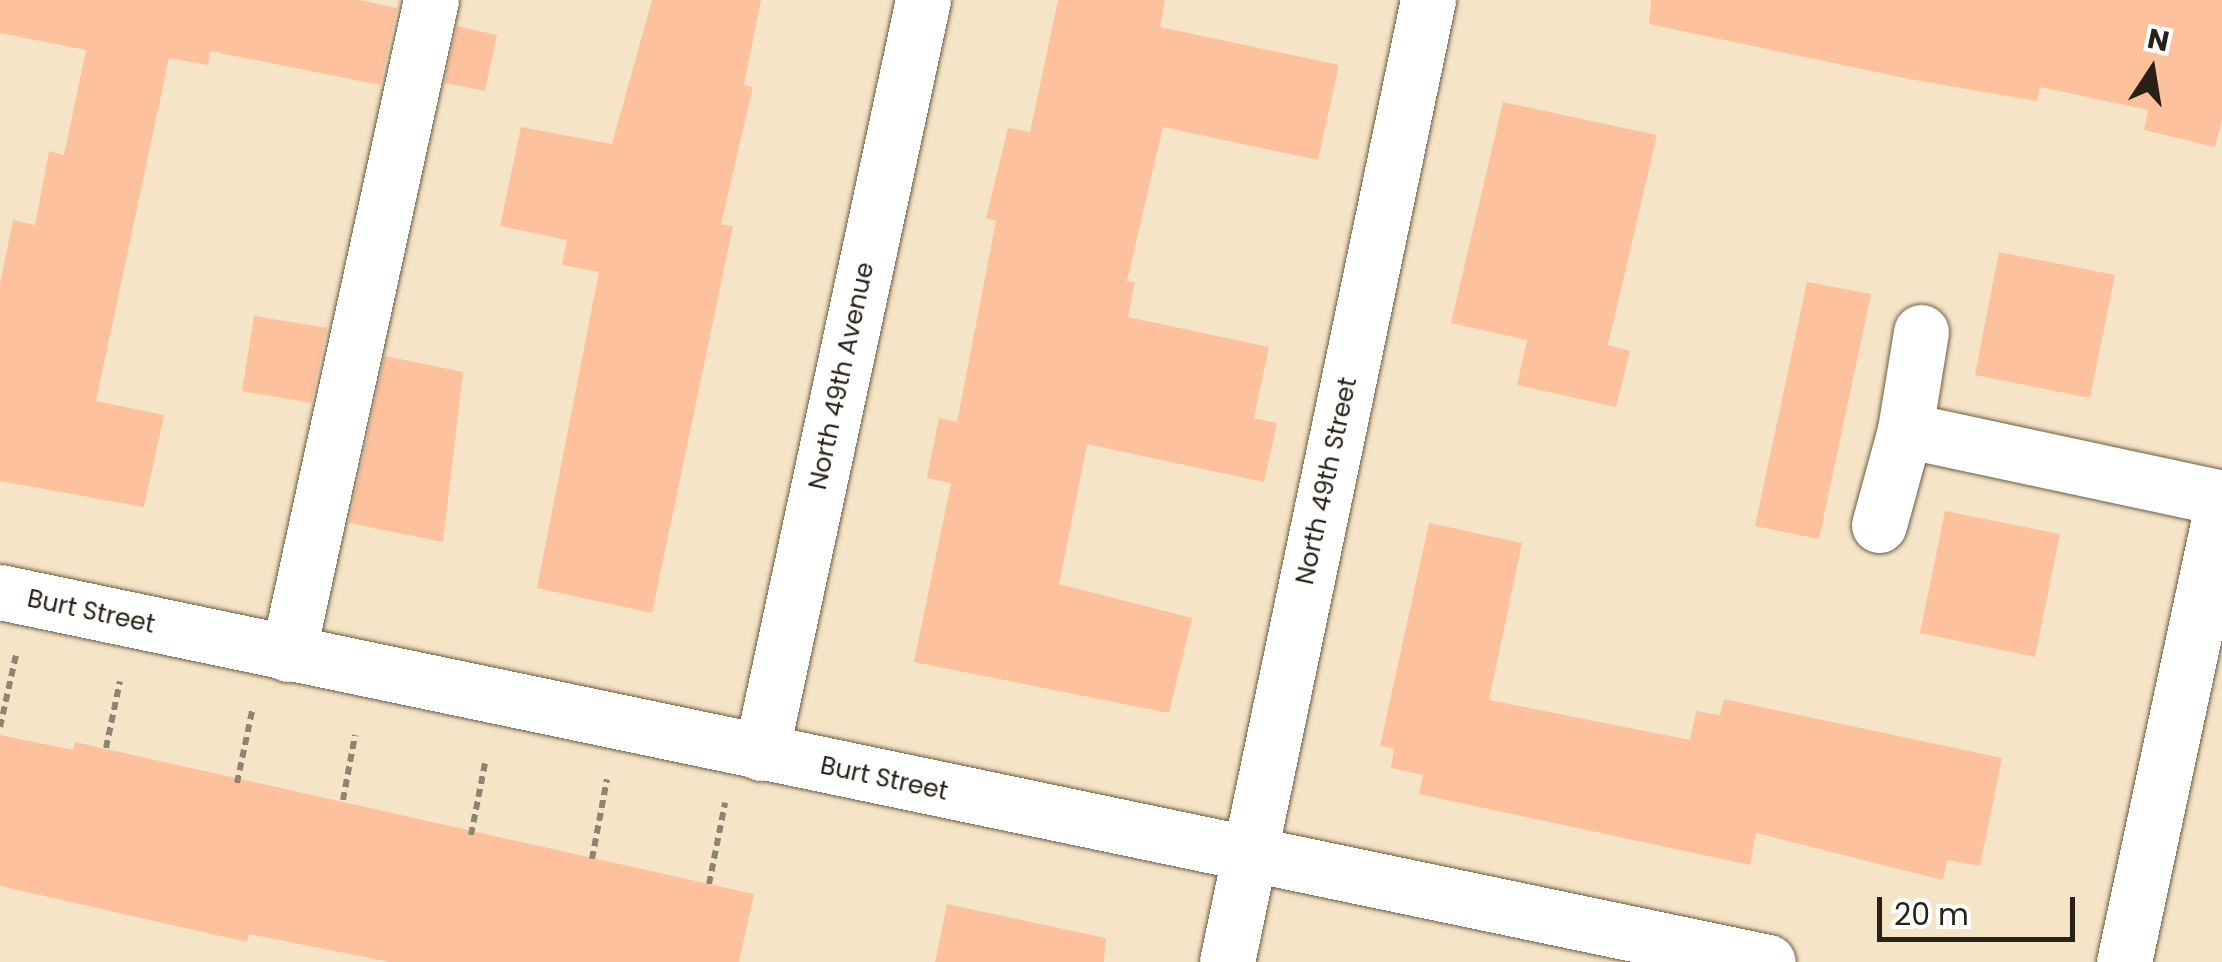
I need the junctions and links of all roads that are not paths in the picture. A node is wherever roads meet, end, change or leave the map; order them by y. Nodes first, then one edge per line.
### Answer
1 (432, 0) edge
2 (923, 0) edge
3 (1428, 0) edge
4 (1921, 332) dead end
5 (1905, 430) junction
6 (2222, 498) edge
7 (2222, 506) edge
8 (1879, 525) dead end
9 (0, 592) edge
10 (288, 654) junction
11 (761, 753) junction
12 (1249, 854) junction
13 (1227, 962) edge
14 (1768, 962) edge
15 (2124, 962) edge

1 - 10 street
2 - 11 street, North 49th Avenue
3 - 12 street, North 49th Street
4 - 5 street
5 - 6 street
5 - 8 street
7 - 15 street
9 - 10 street, Burt Street
10 - 11 street, Burt Street
11 - 12 street, Burt Street
12 - 13 street, North 49th Street
12 - 14 street, Burt Street

